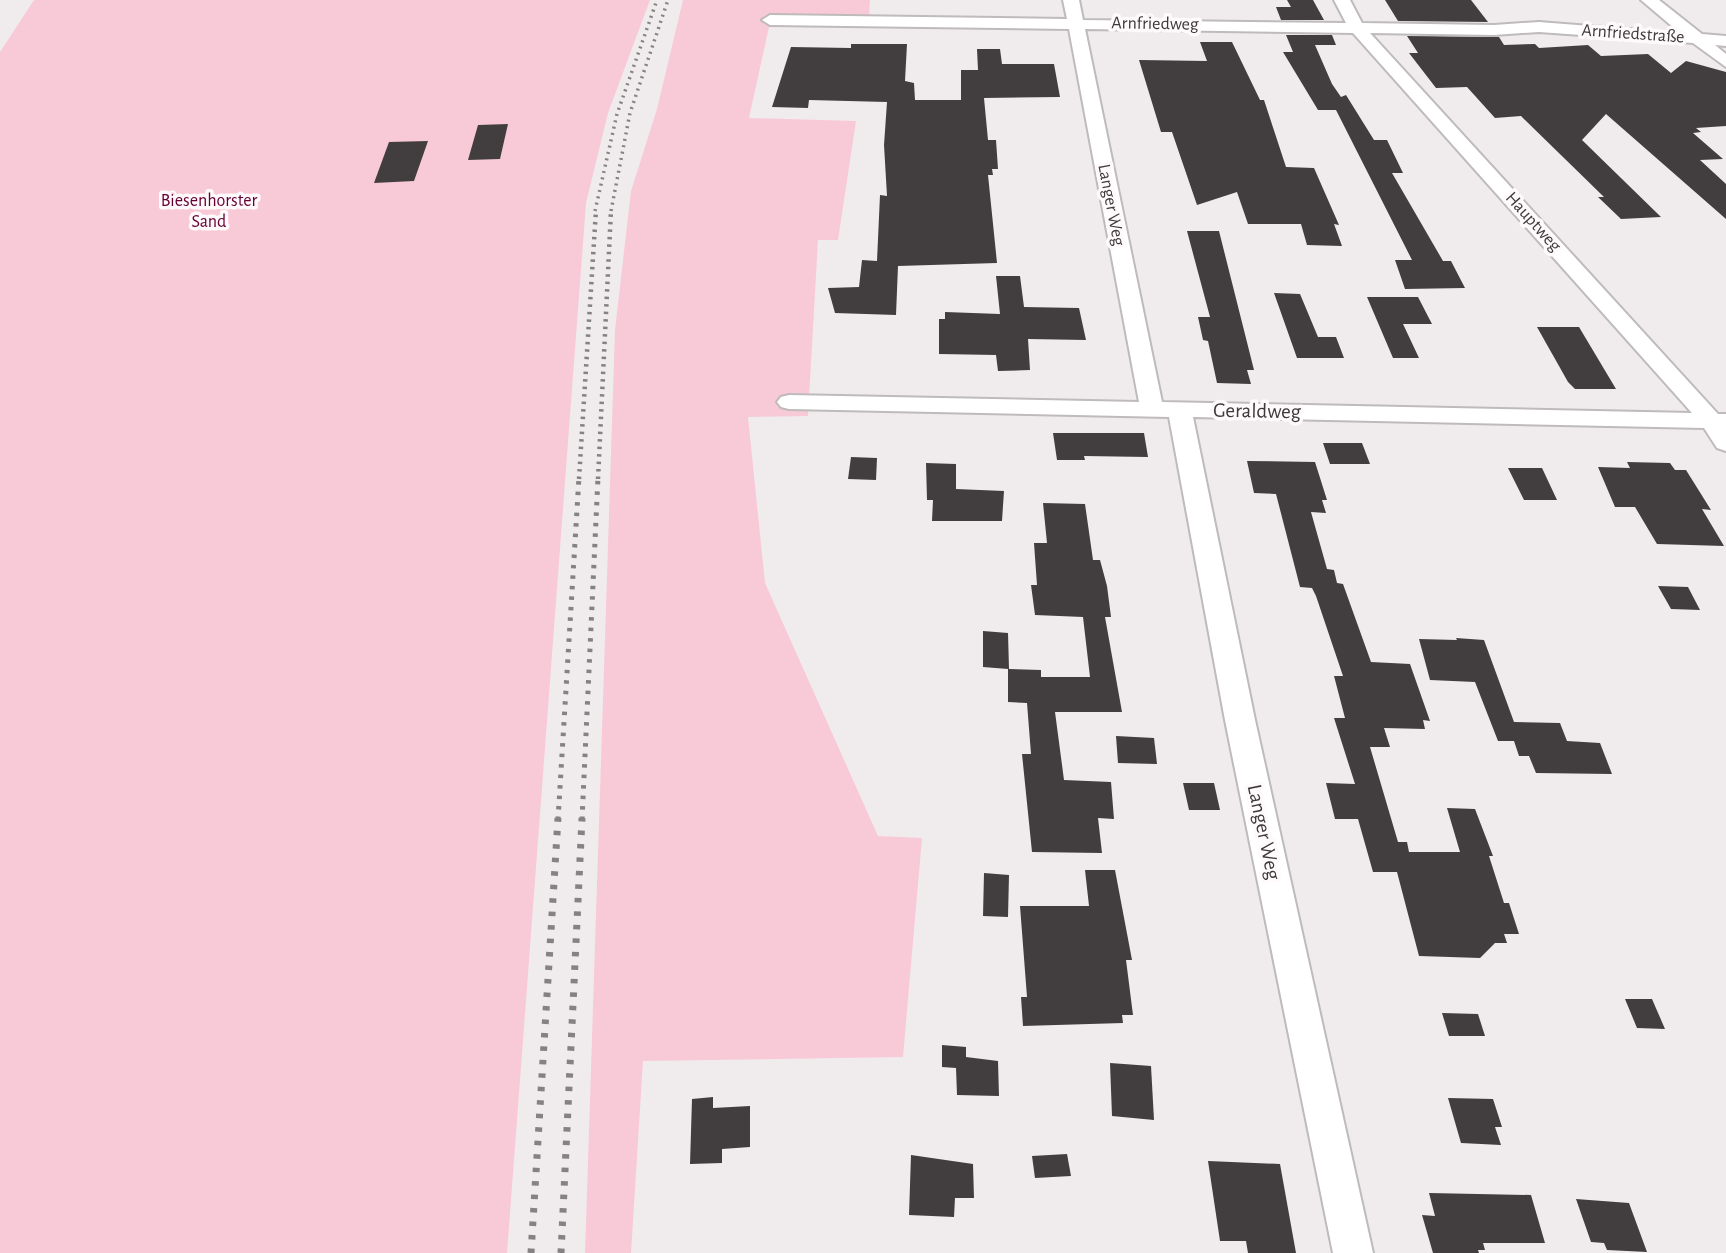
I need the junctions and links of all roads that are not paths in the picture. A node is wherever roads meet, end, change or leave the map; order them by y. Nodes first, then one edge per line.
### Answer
1 (882, 0) edge
2 (1071, 0) edge
3 (1342, 0) edge
4 (1649, 0) edge
5 (770, 20) dead end
6 (881, 21) junction
7 (1075, 23) junction
8 (1356, 27) junction
9 (1539, 27) joint
10 (1696, 39) junction
11 (1726, 41) edge
12 (1726, 62) edge
13 (789, 402) dead end
14 (1166, 409) junction
15 (1719, 421) edge
16 (1726, 443) edge
17 (1353, 1253) edge

1 - 6 street
2 - 7 street, Langer Weg
3 - 8 street, Hauptweg
4 - 10 street
5 - 6 street, Arnfriedweg
6 - 7 street, Arnfriedweg
7 - 8 street, Arnfriedweg
7 - 14 street, Langer Weg
8 - 9 street, Arnfriedweg
8 - 15 street, Hauptweg
9 - 10 street, Arnfriedstraße
10 - 11 street, Arnfriedstraße
10 - 12 street
13 - 14 street, Geraldweg
14 - 15 street, Geraldweg
14 - 17 street, Langer Weg
15 - 16 street, Hauptweg

